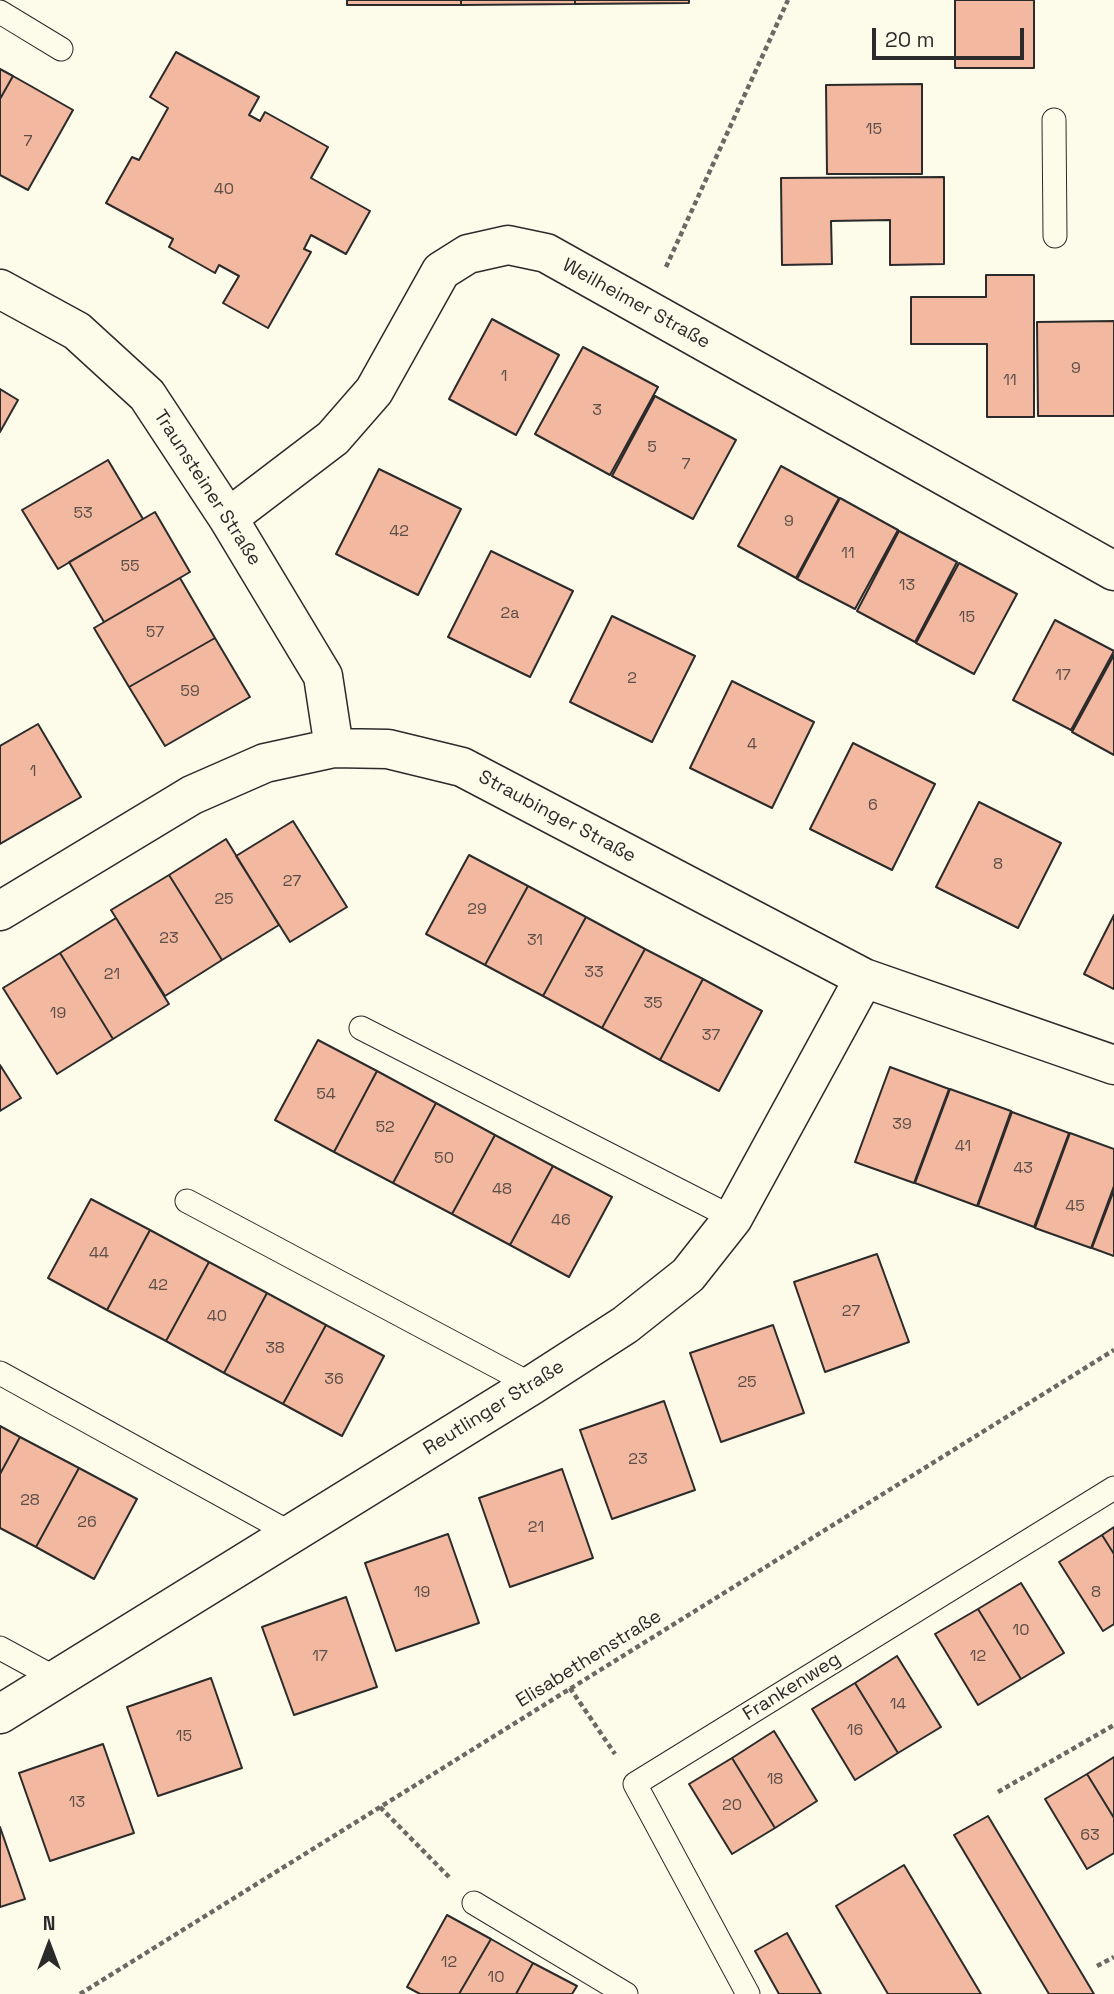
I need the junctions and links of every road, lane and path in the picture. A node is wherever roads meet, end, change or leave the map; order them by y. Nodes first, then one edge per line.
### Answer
1 (789, 0) edge
2 (0, 12) edge
3 (61, 49) dead end
4 (1054, 120) dead end
5 (1055, 236) dead end
6 (0, 289) edge
7 (646, 309) junction
8 (228, 518) junction
9 (1114, 571) edge
10 (334, 748) junction
11 (0, 911) edge
12 (864, 978) junction
13 (361, 1028) dead end
14 (1114, 1065) edge
15 (187, 1201) dead end
16 (733, 1218) junction
17 (1114, 1350) edge
18 (0, 1373) edge
19 (531, 1385) junction
20 (1114, 1488) edge
21 (292, 1534) junction
22 (0, 1648) edge
23 (57, 1679) junction
24 (570, 1688) junction
25 (0, 1714) edge
26 (1114, 1725) edge
27 (635, 1784) junction
28 (998, 1792) dead end
29 (380, 1807) junction
30 (474, 1903) joint
31 (1114, 1957) edge
32 (1097, 1966) dead end
33 (80, 1994) edge
34 (626, 1994) edge
35 (748, 1994) edge

1 - 7 path
2 - 3 lane
4 - 5 lane
6 - 8 street, Traunsteiner Straße
7 - 8 street, Weilheimer Straße
7 - 9 street, Weilheimer Straße
8 - 10 street, Traunsteiner Straße
10 - 11 street, Straubinger Straße
10 - 12 street, Straubinger Straße
12 - 14 street, Straubinger Straße
12 - 16 street, Reutlinger Straße
13 - 16 lane
15 - 19 lane
16 - 19 street, Reutlinger Straße
17 - 24 path, Elisabethenstraße
18 - 21 lane
19 - 21 street, Reutlinger Straße
20 - 27 lane, Frankenweg
21 - 23 street, Reutlinger Straße
22 - 23 lane
23 - 25 street, Reutlinger Straße
24 - 27 path
24 - 29 path, Elisabethenstraße
26 - 28 path
27 - 35 lane
29 - 30 path
29 - 33 path, Elisabethenstraße
30 - 34 lane
31 - 32 path

